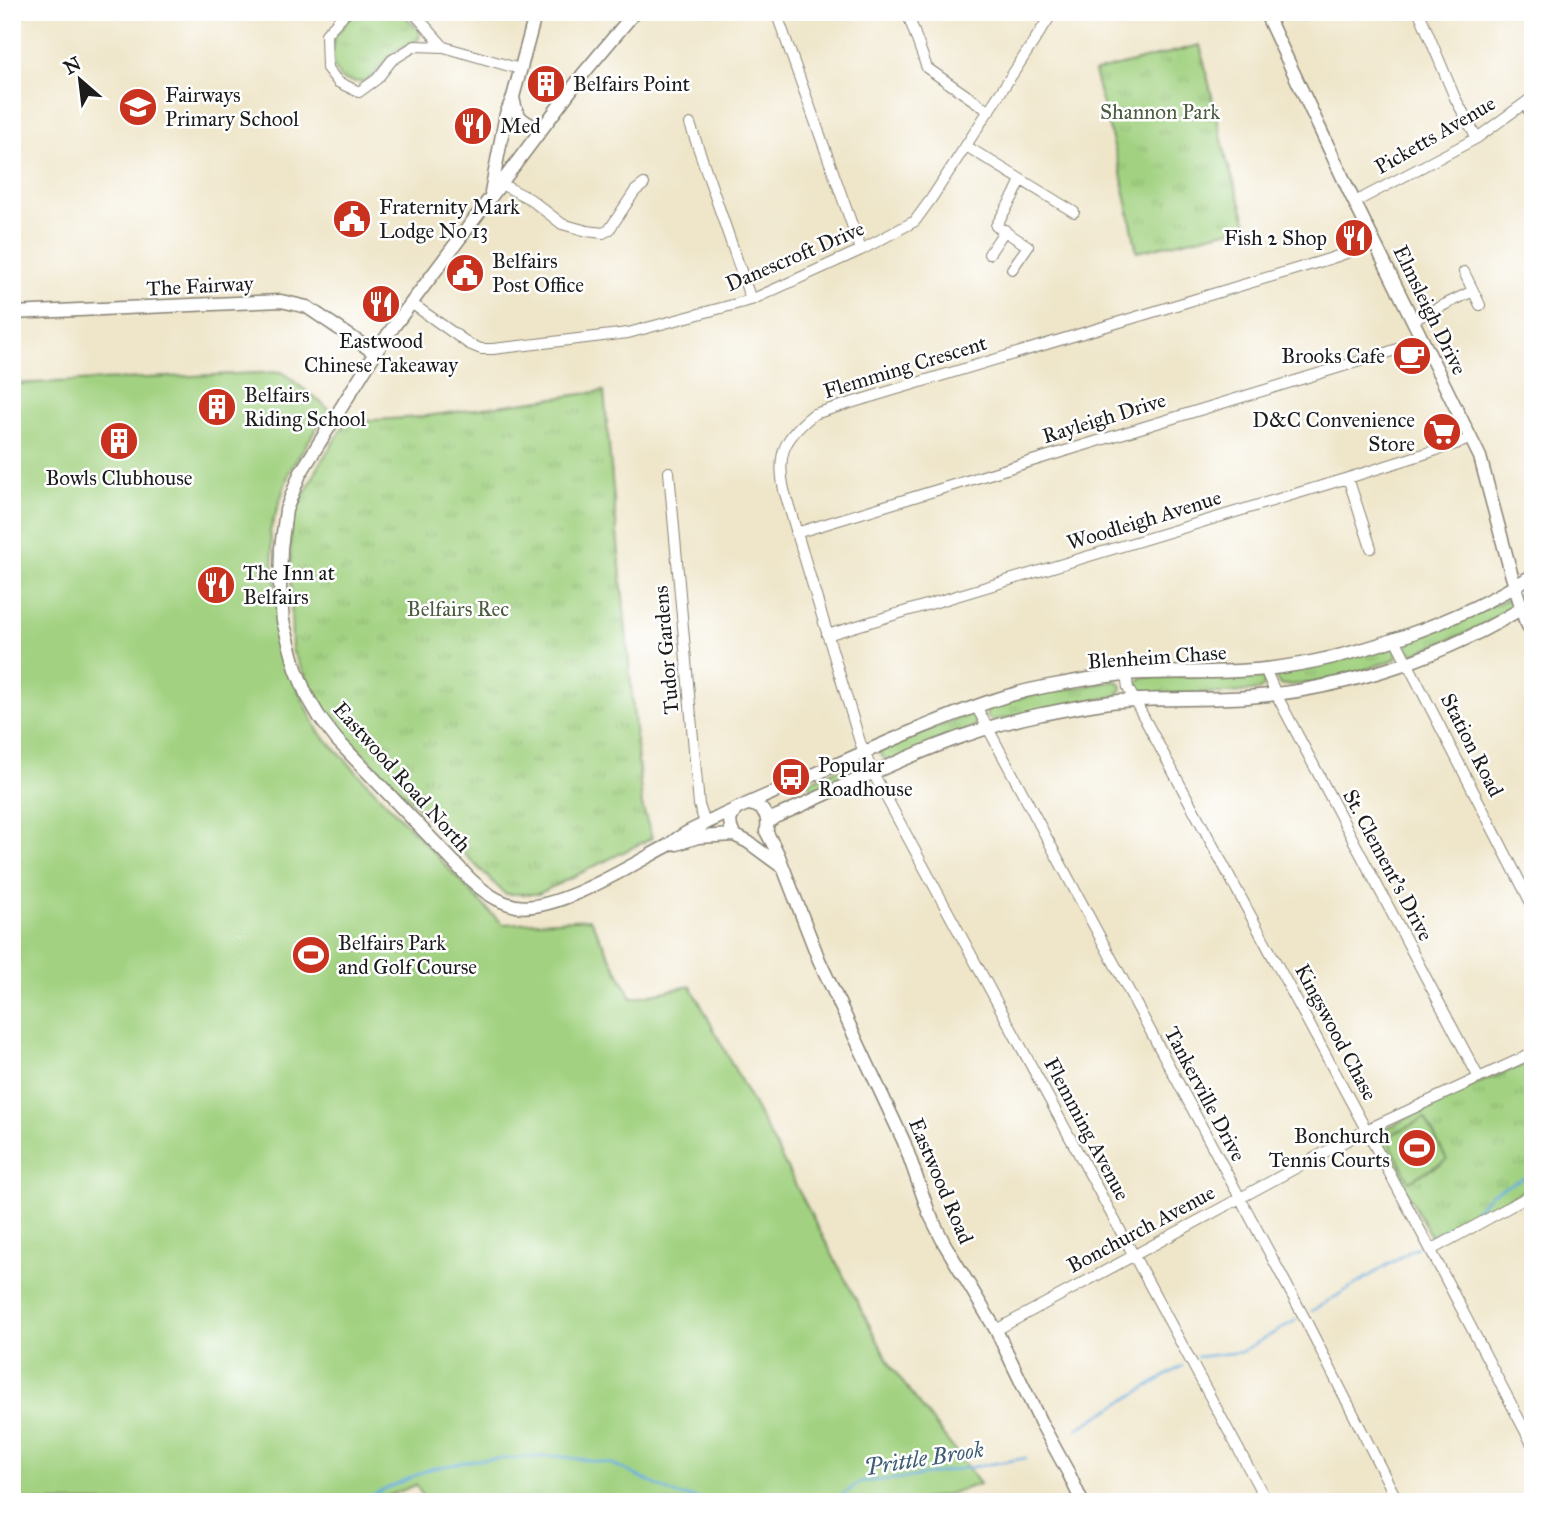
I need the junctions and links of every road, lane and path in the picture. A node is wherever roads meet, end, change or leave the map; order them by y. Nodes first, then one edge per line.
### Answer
1 (346, 12) edge
2 (413, 12) edge
3 (536, 12) edge
4 (635, 12) edge
5 (776, 12) edge
6 (907, 12) edge
7 (1053, 12) edge
8 (1265, 12) edge
9 (1419, 12) edge
10 (444, 47) junction
11 (520, 69) junction
12 (513, 97) junction
13 (1528, 101) edge
14 (989, 111) junction
15 (1533, 116) edge
16 (519, 117) junction
17 (690, 124) dead end
18 (504, 125) junction
19 (540, 130) junction
20 (1477, 138) junction
21 (966, 146) junction
22 (499, 155) junction
23 (515, 163) junction
24 (1021, 180) junction
25 (501, 184) junction
26 (644, 184) dead end
27 (490, 199) junction
28 (1355, 202) junction
29 (1073, 212) dead end
30 (1004, 230) junction
31 (1375, 243) junction
32 (861, 250) junction
33 (989, 254) dead end
34 (1012, 269) dead end
35 (1464, 272) dead end
36 (1474, 291) junction
37 (751, 300) junction
38 (411, 303) junction
39 (1480, 305) dead end
40 (12, 313) edge
41 (1413, 320) junction
42 (1423, 340) junction
43 (375, 353) junction
44 (1471, 438) junction
45 (670, 472) dead end
46 (1348, 478) junction
47 (796, 533) junction
48 (1371, 548) dead end
49 (1533, 575) edge
50 (1515, 586) junction
51 (1527, 605) edge
52 (827, 635) junction
53 (1533, 635) edge
54 (1395, 639) junction
55 (1408, 661) junction
56 (1265, 669) junction
57 (1126, 674) junction
58 (1276, 694) junction
59 (1135, 700) junction
60 (976, 706) junction
61 (987, 728) junction
62 (864, 752) junction
63 (873, 773) junction
64 (741, 806) junction
65 (705, 824) junction
66 (767, 827) junction
67 (734, 835) junction
68 (748, 842) junction
69 (669, 845) junction
70 (782, 867) junction
71 (1533, 907) edge
72 (1533, 1053) edge
73 (1479, 1078) junction
74 (1366, 1130) junction
75 (1533, 1194) edge
76 (1239, 1198) junction
77 (1431, 1251) junction
78 (1133, 1255) junction
79 (996, 1330) junction
80 (1533, 1446) edge
81 (1082, 1502) edge
82 (1267, 1502) edge
83 (1398, 1502) edge

1 - 10 street
2 - 10 street
3 - 11 street
4 - 19 street, Eastwood Road North
5 - 32 street
6 - 14 street
7 - 14 street, Danescroft Drive
8 - 28 street, Elmsleigh Drive
9 - 20 street
10 - 11 street
11 - 12 street
12 - 16 street
12 - 18 street
13 - 15 street
13 - 20 street, Picketts Avenue
14 - 21 street, Danescroft Drive
16 - 18 street
16 - 19 street
17 - 37 street
18 - 22 street
19 - 23 street, Eastwood Road North
20 - 28 street, Picketts Avenue
21 - 24 street
21 - 32 street, Danescroft Drive
22 - 23 street
22 - 27 street
23 - 25 street, Eastwood Road North
24 - 29 street
24 - 30 street
25 - 26 street
25 - 27 street, Eastwood Road North
27 - 38 street, Eastwood Road North
28 - 31 street, Elmsleigh Drive
30 - 33 street
30 - 34 street
31 - 41 street, Elmsleigh Drive
31 - 47 street, Flemming Crescent
32 - 37 street, Danescroft Drive
35 - 36 street
36 - 39 street
36 - 41 street
37 - 38 street, Danescroft Drive
38 - 43 street, Eastwood Road North
40 - 43 street, The Fairway
41 - 42 street, Elmsleigh Drive
42 - 44 street, Elmsleigh Drive
42 - 47 street, Rayleigh Drive
43 - 69 street, Eastwood Road North
44 - 46 street, Woodleigh Avenue
44 - 50 street, Elmsleigh Drive
45 - 65 street, Tudor Gardens
46 - 48 street
46 - 52 street, Woodleigh Avenue
47 - 52 street, Flemming Crescent
49 - 50 street, Blenheim Chase
50 - 51 street, Elmsleigh Drive
50 - 54 street, Blenheim Chase
51 - 53 street, Elmsleigh Drive
51 - 55 street, Blenheim Chase
52 - 62 street, Flemming Crescent
54 - 55 street, Station Road
54 - 56 street, Blenheim Chase
55 - 58 street, Blenheim Chase
55 - 71 street, Station Road
56 - 57 street, Blenheim Chase
56 - 58 street, St. Clement's Drive
57 - 59 street, Kingswood Chase
57 - 60 street, Blenheim Chase
58 - 59 street, Blenheim Chase
58 - 73 street, St. Clement's Drive
59 - 61 street, Blenheim Chase
59 - 74 street, Kingswood Chase
60 - 61 street, Tankerville Drive
60 - 62 street, Blenheim Chase
61 - 63 street, Blenheim Chase
61 - 76 street, Tankerville Drive
62 - 63 street, Flemming Crescent
62 - 64 street, Blenheim Chase
63 - 66 street, Blenheim Chase
63 - 78 street, Flemming Avenue
64 - 65 street
64 - 66 street
64 - 67 street
65 - 69 street
66 - 68 street
66 - 70 street, Eastwood Road
67 - 68 street
67 - 69 street
68 - 70 street
70 - 79 street, Eastwood Road
72 - 73 street, Bonchurch Avenue
73 - 74 street, Bonchurch Avenue
74 - 76 street, Bonchurch Avenue
74 - 77 street, Kingswood Chase
75 - 77 street
76 - 78 street, Bonchurch Avenue
76 - 83 street, Tankerville Drive
77 - 80 street, Kingswood Chase
78 - 79 street, Bonchurch Avenue
78 - 82 street, Flemming Avenue
79 - 81 street, Eastwood Road

